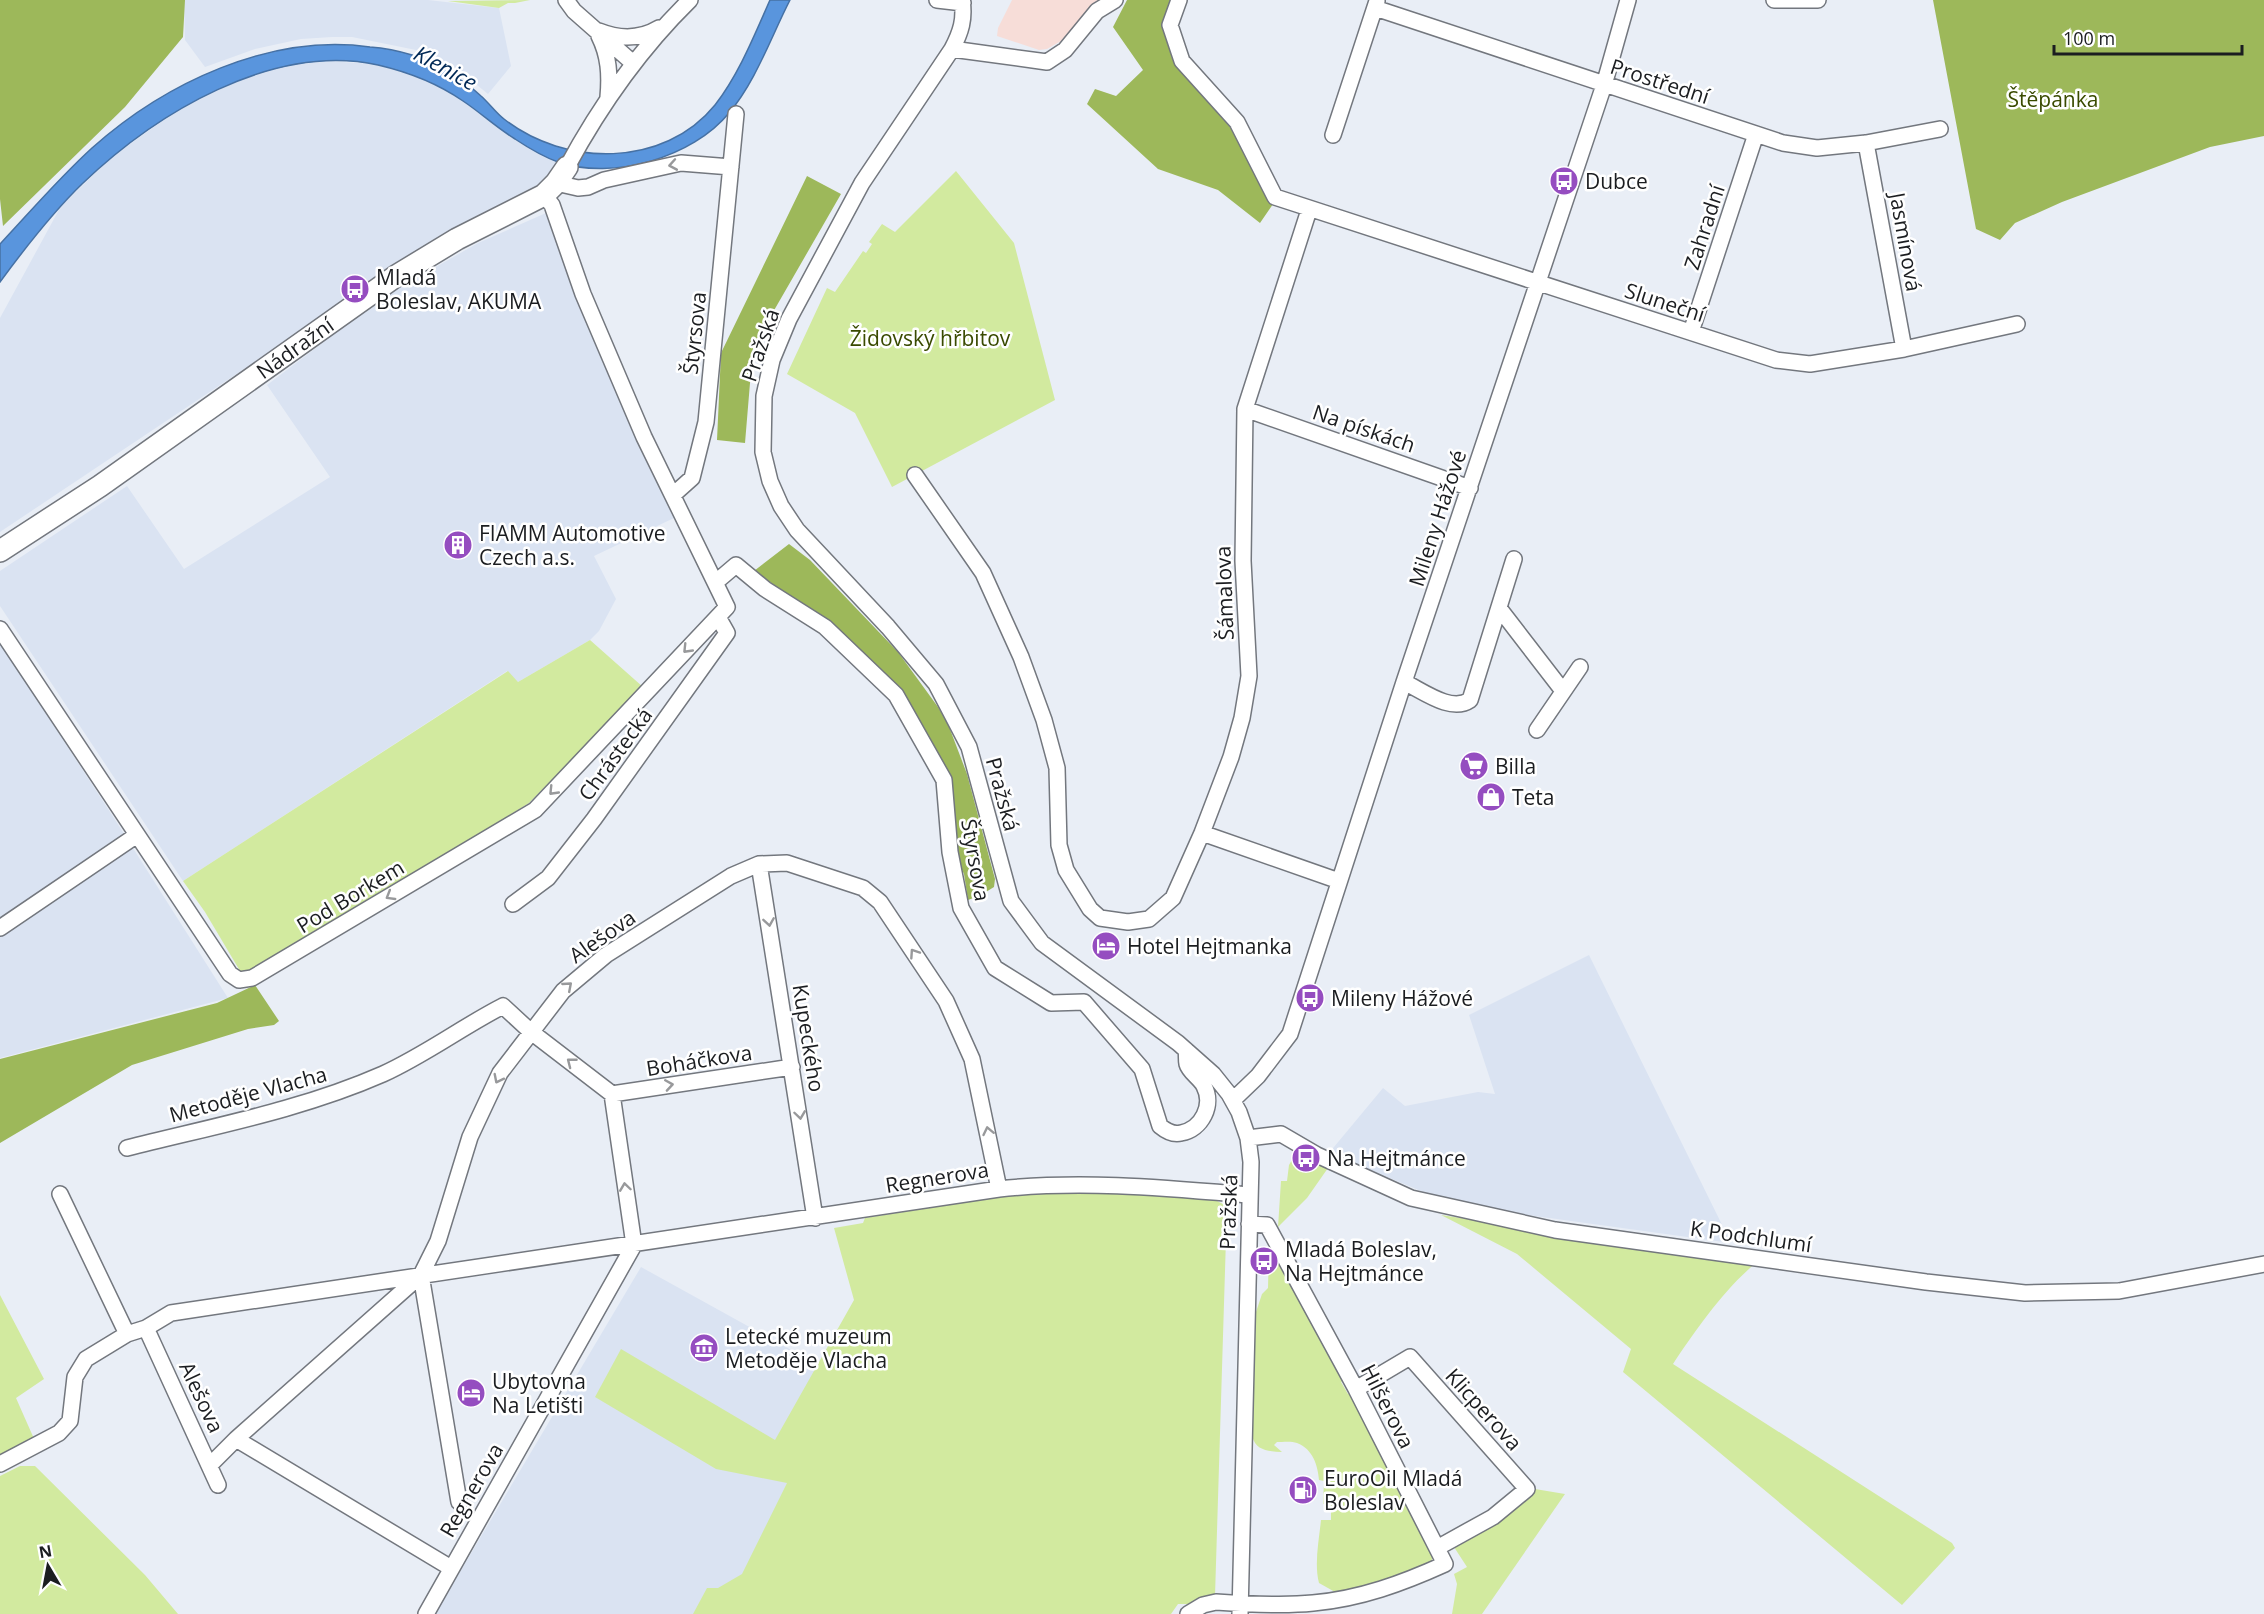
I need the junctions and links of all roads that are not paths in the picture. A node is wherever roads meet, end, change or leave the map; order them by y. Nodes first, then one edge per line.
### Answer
1 (566, 0) edge
2 (690, 0) edge
3 (937, 0) edge
4 (1115, 0) edge
5 (1179, 0) edge
6 (1628, 0) edge
7 (1774, 0) edge
8 (1818, 0) edge
9 (964, 1) edge
10 (1376, 4) edge
11 (665, 24) junction
12 (596, 30) junction
13 (952, 49) junction
14 (633, 63) junction
15 (1604, 85) junction
16 (608, 97) junction
17 (736, 114) dead end
18 (1940, 129) dead end
19 (1756, 134) junction
20 (1333, 135) dead end
21 (1866, 143) junction
22 (731, 167) junction
23 (556, 182) junction
24 (1309, 210) junction
25 (1537, 282) junction
26 (2017, 324) dead end
27 (1691, 332) junction
28 (1904, 349) junction
29 (1245, 409) junction
30 (915, 475) dead end
31 (1470, 488) junction
32 (673, 495) junction
33 (0, 551) edge
34 (1514, 559) dead end
35 (716, 582) junction
36 (1499, 608) junction
37 (723, 612) junction
38 (0, 629) edge
39 (1580, 667) dead end
40 (1404, 682) junction
41 (1563, 691) junction
42 (1537, 730) dead end
43 (1202, 833) junction
44 (137, 835) junction
45 (759, 864) junction
46 (1339, 881) junction
47 (513, 904) dead end
48 (0, 928) edge
49 (530, 1031) junction
50 (1186, 1050) junction
51 (792, 1067) junction
52 (612, 1094) junction
53 (1233, 1100) junction
54 (1248, 1138) junction
55 (128, 1148) dead end
56 (999, 1189) junction
57 (60, 1194) dead end
58 (1249, 1195) junction
59 (815, 1218) junction
60 (1248, 1224) junction
61 (634, 1245) junction
62 (2264, 1264) edge
63 (421, 1275) junction
64 (146, 1328) junction
65 (127, 1334) junction
66 (1356, 1389) junction
67 (236, 1439) junction
68 (0, 1464) edge
69 (210, 1465) junction
70 (218, 1485) dead end
71 (459, 1502) dead end
72 (1437, 1548) junction
73 (451, 1568) junction
74 (1240, 1609) edge
75 (426, 1614) edge
76 (1188, 1614) edge

1 - 12 street
2 - 11 street
3 - 9 street
4 - 13 street
5 - 24 street, Sluneční
6 - 15 street, Mileny Hážové
7 - 8 street
9 - 13 street, Pražská
10 - 15 street, Prostřední
10 - 20 street
11 - 12 street
11 - 14 street
12 - 14 street
12 - 16 street
13 - 50 street, Pražská
14 - 16 street
15 - 19 street, Prostřední
15 - 25 street, Mileny Hážové
16 - 23 street
17 - 22 street, Štyrsova
18 - 21 street, Prostřední
19 - 21 street, Prostřední
19 - 27 street, Zahradní
21 - 28 street, Jasmínová
22 -> 23 street
22 - 32 street, Štyrsova
23 - 32 street
23 - 33 street, Nádražní
24 - 25 street, Sluneční
24 - 29 street, Šámalova
25 - 27 street, Sluneční
25 - 31 street, Mileny Hážové
26 - 28 street, Sluneční
27 - 28 street, Sluneční
29 - 31 street, Na pískách
29 - 43 street, Šámalova
30 - 43 street, Šámalova
31 - 40 street, Mileny Hážové
32 - 35 street
34 - 36 street
35 - 37 street
35 - 50 street, Štyrsova
36 - 40 street
36 - 41 street
37 -> 44 street, Pod Borkem
37 - 47 street, Chrástecká
38 - 44 street
39 - 41 street
40 - 46 street, Mileny Hážové
41 - 42 street
43 - 46 street
44 - 48 street
49 -> 45 street, Alešova
45 -> 51 street, Kupeckého
56 -> 45 street, Alešova
46 - 53 street, Mileny Hážové
52 -> 49 street
49 - 55 street, Metoděje Vlacha
49 -> 63 street, Alešova
50 - 53 street, Pražská
52 -> 51 street, Boháčkova
51 -> 59 street, Kupeckého
61 -> 52 street
53 - 54 street, Pražská
54 - 58 street, Pražská
54 - 62 street, K Podchlumí
56 - 58 street, Regnerova
56 - 59 street, Regnerova
57 - 65 street
58 - 60 street, Pražská
59 - 61 street, Regnerova
60 - 66 street, Hilšerova
60 - 74 street, Pražská
61 - 63 street, Regnerova
61 - 73 street, Regnerova
63 - 64 street, Regnerova
63 - 67 street
63 - 71 street
64 - 65 street, Regnerova
64 - 69 street, Alešova
65 - 68 street, Regnerova
66 - 72 street, Hilšerova
66 - 72 street, Klicperova
67 - 69 street
67 - 73 street, Regnerova
69 - 70 street, Alešova
72 - 74 street
73 - 75 street, Regnerova
74 - 76 street

